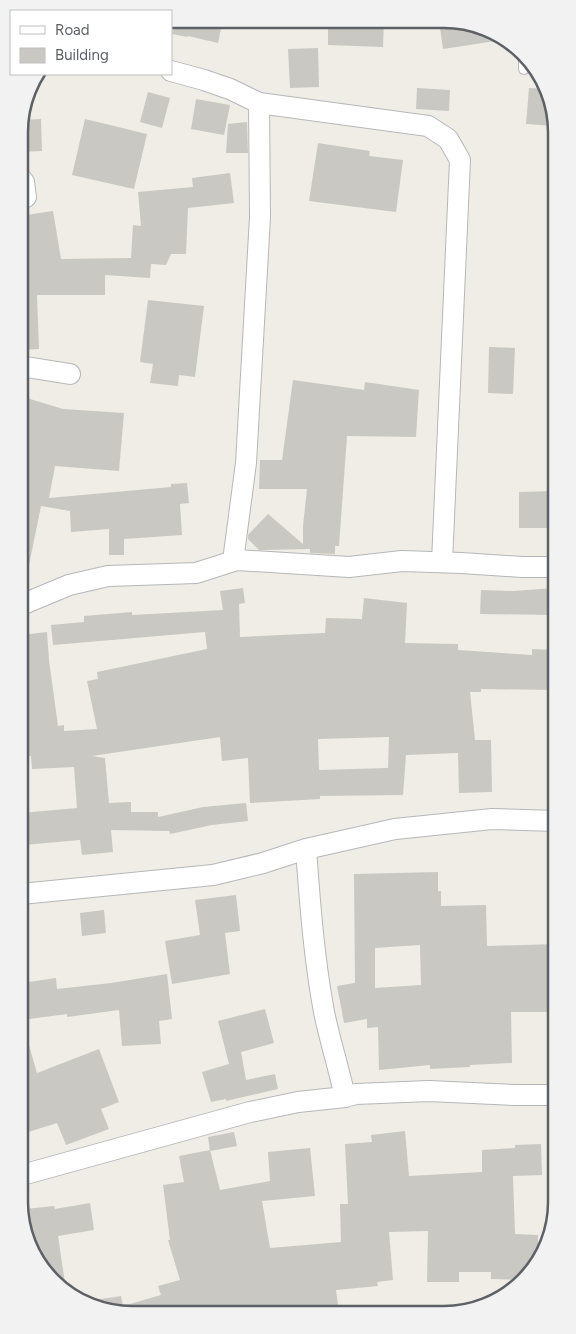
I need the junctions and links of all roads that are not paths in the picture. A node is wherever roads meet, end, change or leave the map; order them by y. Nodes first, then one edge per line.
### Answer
1 (524, 65) edge
2 (524, 70) dead end
3 (172, 72) edge
4 (259, 103) junction
5 (28, 367) edge
6 (70, 374) dead end
7 (233, 561) junction
8 (442, 562) junction
9 (548, 567) edge
10 (28, 602) edge
11 (548, 821) edge
12 (306, 849) junction
13 (28, 893) edge
14 (548, 1095) edge
15 (345, 1097) junction
16 (28, 1173) edge

1 - 2 lane
3 - 4 street
4 - 7 street
4 - 8 street
5 - 6 street
7 - 8 street
7 - 10 street
8 - 9 street
11 - 12 street
12 - 13 street
12 - 15 street
14 - 15 street
15 - 16 street

